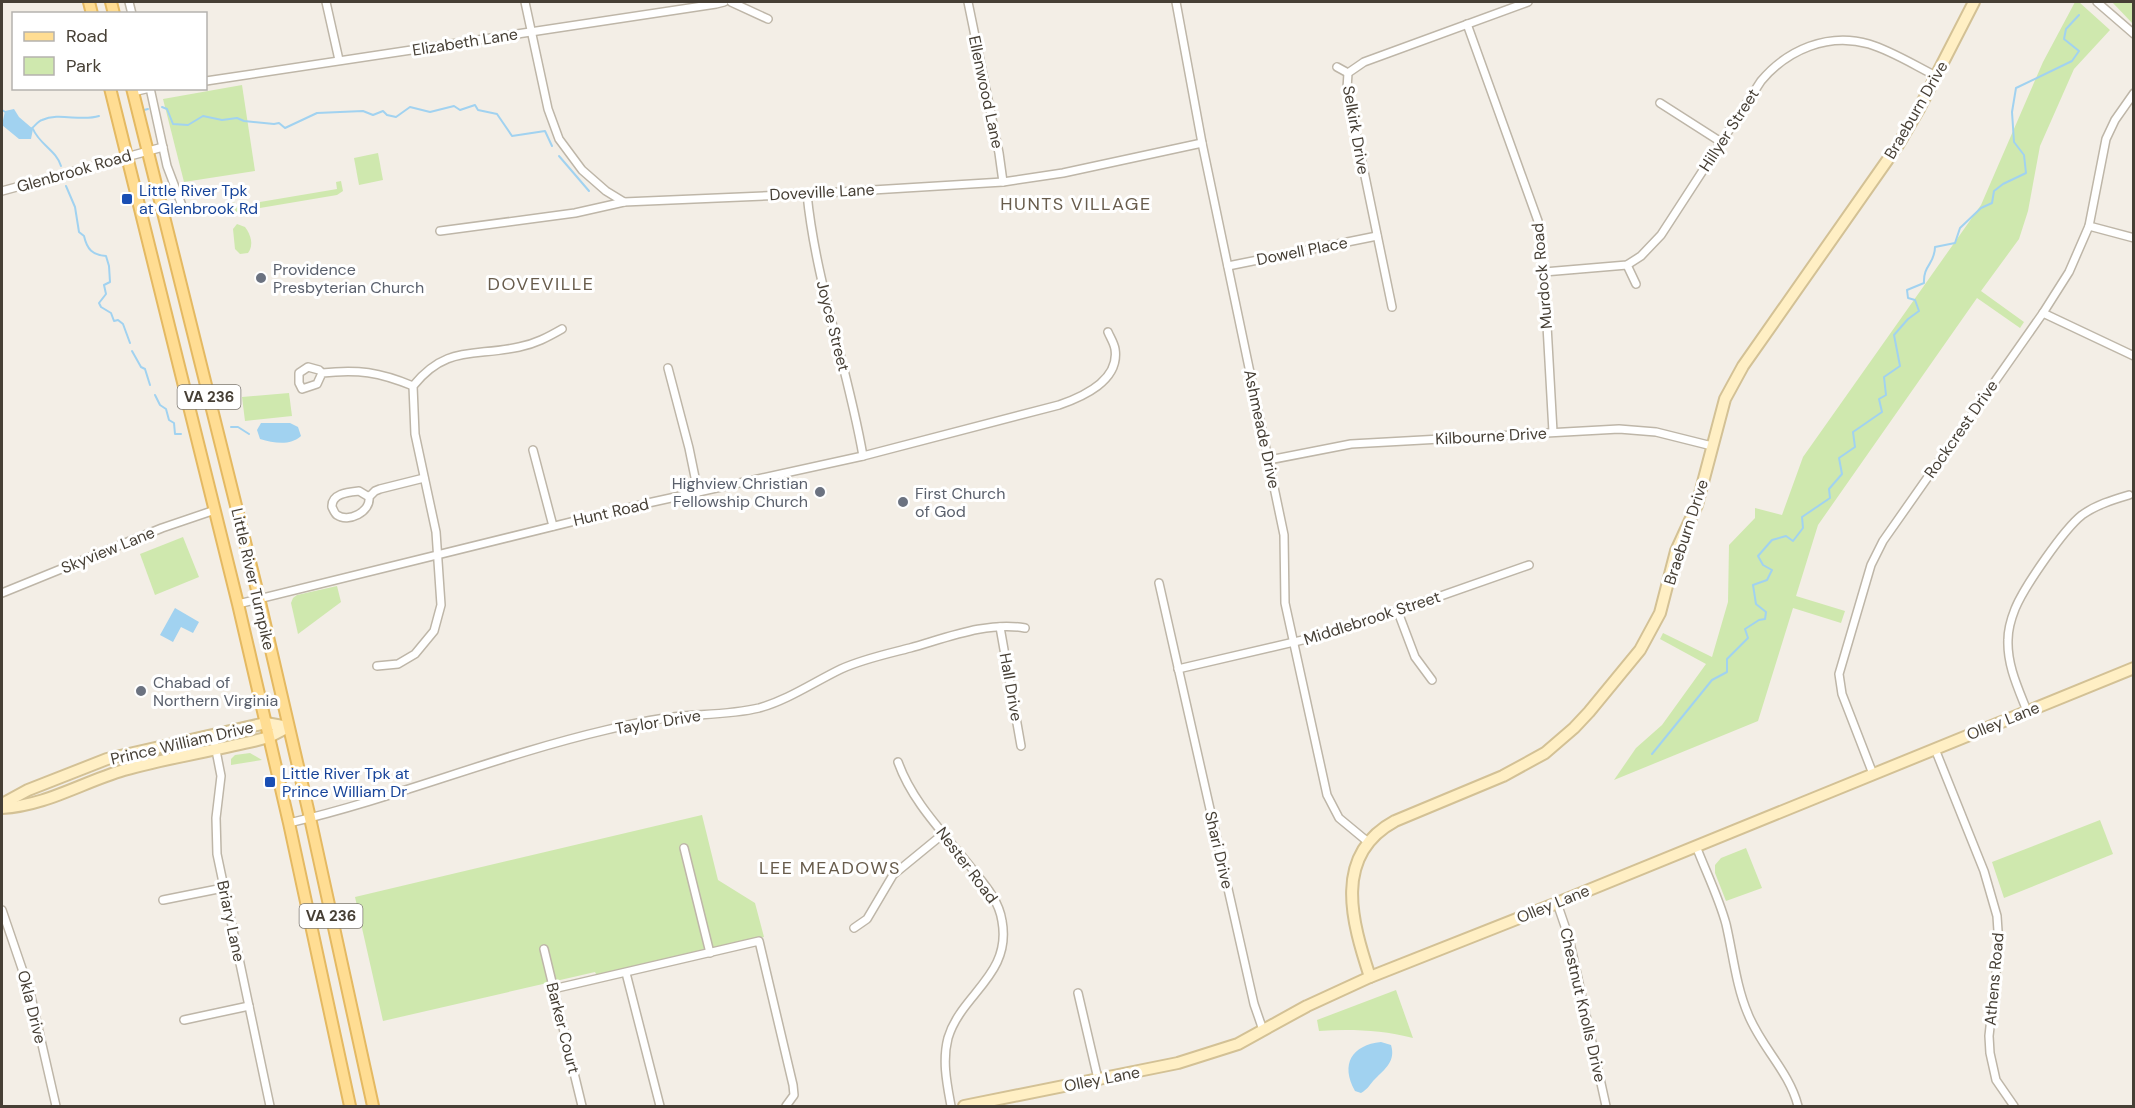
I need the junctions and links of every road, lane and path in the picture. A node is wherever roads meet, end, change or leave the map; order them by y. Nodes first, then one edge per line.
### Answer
1 (326, 2) edge
2 (525, 2) edge
3 (724, 2) edge
4 (731, 2) edge
5 (968, 2) edge
6 (1176, 2) edge
7 (1528, 2) edge
8 (1974, 2) edge
9 (2097, 2) edge
10 (768, 19) dead end
11 (1467, 24) junction
12 (531, 32) junction
13 (2133, 34) edge
14 (339, 60) junction
15 (1337, 67) dead end
16 (1348, 73) junction
17 (1936, 76) junction
18 (207, 81) edge
19 (110, 90) edge
20 (133, 90) edge
21 (150, 90) edge
22 (2133, 93) edge
23 (1660, 103) dead end
24 (1721, 142) junction
25 (1202, 143) junction
26 (163, 147) junction
27 (147, 150) junction
28 (126, 156) junction
29 (1003, 182) junction
30 (2, 191) edge
31 (807, 194) junction
32 (624, 202) junction
33 (184, 211) dead end
34 (2089, 226) junction
35 (440, 231) dead end
36 (1377, 236) junction
37 (2133, 238) edge
38 (1627, 265) junction
39 (1228, 266) junction
40 (1544, 272) junction
41 (1636, 284) dead end
42 (1392, 307) dead end
43 (2043, 313) junction
44 (562, 329) dead end
45 (1108, 332) dead end
46 (2133, 356) edge
47 (668, 368) dead end
48 (322, 373) dead end
49 (413, 386) junction
50 (1552, 432) junction
51 (1712, 446) junction
52 (533, 450) dead end
53 (863, 456) junction
54 (1269, 460) junction
55 (424, 478) junction
56 (699, 492) junction
57 (2128, 495) dead end
58 (369, 497) junction
59 (215, 510) junction
60 (553, 526) junction
61 (437, 554) junction
62 (1528, 565) dead end
63 (1159, 583) dead end
64 (2, 593) edge
65 (259, 598) junction
66 (238, 604) junction
67 (1398, 612) junction
68 (1000, 627) junction
69 (1025, 628) dead end
70 (1293, 643) junction
71 (377, 666) dead end
72 (2133, 668) edge
73 (1178, 669) junction
74 (1432, 680) dead end
75 (2027, 711) junction
76 (266, 723) junction
77 (288, 727) junction
78 (213, 735) junction
79 (269, 737) junction
80 (1021, 746) dead end
81 (217, 749) junction
82 (1935, 749) junction
83 (898, 762) dead end
84 (1873, 774) junction
85 (2, 806) edge
86 (310, 818) junction
87 (289, 823) junction
88 (943, 834) junction
89 (1368, 842) junction
90 (1696, 846) junction
91 (684, 848) dead end
92 (223, 888) junction
93 (164, 900) dead end
94 (1557, 903) junction
95 (2, 910) edge
96 (854, 928) dead end
97 (544, 950) dead end
98 (710, 953) junction
99 (626, 972) junction
100 (1370, 977) junction
101 (553, 989) junction
102 (1078, 993) dead end
103 (249, 1006) junction
104 (184, 1020) dead end
105 (1263, 1030) junction
106 (1098, 1079) junction
107 (56, 1107) edge
108 (270, 1107) edge
109 (350, 1107) edge
110 (373, 1107) edge
111 (582, 1107) edge
112 (660, 1107) edge
113 (786, 1107) edge
114 (951, 1107) edge
115 (964, 1107) edge
116 (1606, 1107) edge
117 (1798, 1107) edge
118 (2014, 1107) edge

1 - 14 street
2 - 12 street
3 - 12 street, Elizabeth Lane
4 - 10 street
5 - 29 street, Ellenwood Lane
6 - 25 street, Ashmeade Drive
7 - 11 street, Selkirk Drive
8 - 17 street, Braeburn Drive
9 - 13 street
11 - 16 street, Selkirk Drive
11 - 40 street, Murdock Road
12 - 14 street, Elizabeth Lane
12 - 32 street
14 - 18 street, Elizabeth Lane
15 - 16 street
16 - 36 street, Selkirk Drive
17 - 24 street, Hillyer Street
17 - 51 street, Braeburn Drive
19 - 28 main road, Little River Turnpike / VA 236
20 - 27 main road, Little River Turnpike / VA 236
21 - 26 street
22 - 34 street, Rockcrest Drive
23 - 24 street
24 - 38 street, Hillyer Street
25 - 29 street, Doveville Lane
25 - 39 street, Ashmeade Drive
26 - 27 street, Glenbrook Road
26 - 33 street
27 - 28 street, Glenbrook Road
27 - 65 main road, Little River Turnpike / VA 236
28 - 30 street, Glenbrook Road
28 - 59 main road, Little River Turnpike / VA 236
29 - 31 street, Doveville Lane
31 - 32 street, Doveville Lane
31 - 53 street, Joyce Street
32 - 35 street, Doveville Lane
34 - 37 street
34 - 43 street, Rockcrest Drive
36 - 39 street, Dowell Place
36 - 42 street, Selkirk Drive
38 - 40 street
38 - 41 street
39 - 54 street, Ashmeade Drive
40 - 50 street, Murdock Road
43 - 46 street
43 - 84 street, Rockcrest Drive
44 - 49 street
45 - 53 street, Hunt Road
47 - 56 street
48 - 49 street
49 - 55 street
50 - 51 street, Kilbourne Drive
50 - 54 street, Kilbourne Drive
51 - 89 street, Braeburn Drive
52 - 60 street
53 - 56 street, Hunt Road
54 - 70 street, Ashmeade Drive
55 - 58 street
55 - 61 street
56 - 60 street, Hunt Road
57 - 75 street
58 - 58 street
59 - 64 street, Skyview Lane
59 - 66 main road, Little River Turnpike / VA 236
60 - 61 street, Hunt Road
61 - 65 street, Hunt Road
61 - 71 street
62 - 67 street, Middlebrook Street
63 - 73 street, Shari Drive
65 - 66 street, Hunt Road
65 - 77 main road, Little River Turnpike / VA 236
66 - 76 main road, Little River Turnpike / VA 236
67 - 70 street, Middlebrook Street
67 - 74 street
68 - 69 street, Taylor Drive
68 - 80 street, Hall Drive
68 - 86 street, Taylor Drive
70 - 73 street, Middlebrook Street
70 - 89 street, Ashmeade Drive
72 - 75 street, Olley Lane
73 - 105 street, Shari Drive
75 - 82 street, Olley Lane
76 - 77 street, Prince William Drive
76 - 78 street, Prince William Drive
76 - 79 main road, Little River Turnpike / VA 236
77 - 79 street, Prince William Drive
77 - 86 main road, Little River Turnpike / VA 236
78 - 81 street, Briary Lane
78 - 85 street, Prince William Drive
79 - 81 street, Prince William Drive
79 - 87 main road, Little River Turnpike / VA 236
81 - 85 street, Prince William Drive
81 - 92 street, Briary Lane
82 - 84 street, Olley Lane
82 - 118 street, Athens Road
83 - 88 street, Nester Road
84 - 90 street, Olley Lane
86 - 87 street, Taylor Drive
86 - 110 main road, Little River Turnpike / VA 236
87 - 109 main road, Little River Turnpike / VA 236
88 - 96 street
88 - 114 street, Nester Road
89 - 100 street, Braeburn Drive
90 - 94 street, Olley Lane
90 - 117 street
91 - 98 street
92 - 93 street
92 - 103 street, Briary Lane
94 - 100 street, Olley Lane
94 - 116 street, Chestnut Knolls Drive
95 - 107 street, Okla Drive
97 - 101 street, Barker Court
98 - 99 street
98 - 113 street
99 - 101 street
99 - 112 street
100 - 105 street, Olley Lane
101 - 111 street, Barker Court
102 - 106 street
103 - 104 street
103 - 108 street, Briary Lane
105 - 106 street, Olley Lane
106 - 115 street, Olley Lane

